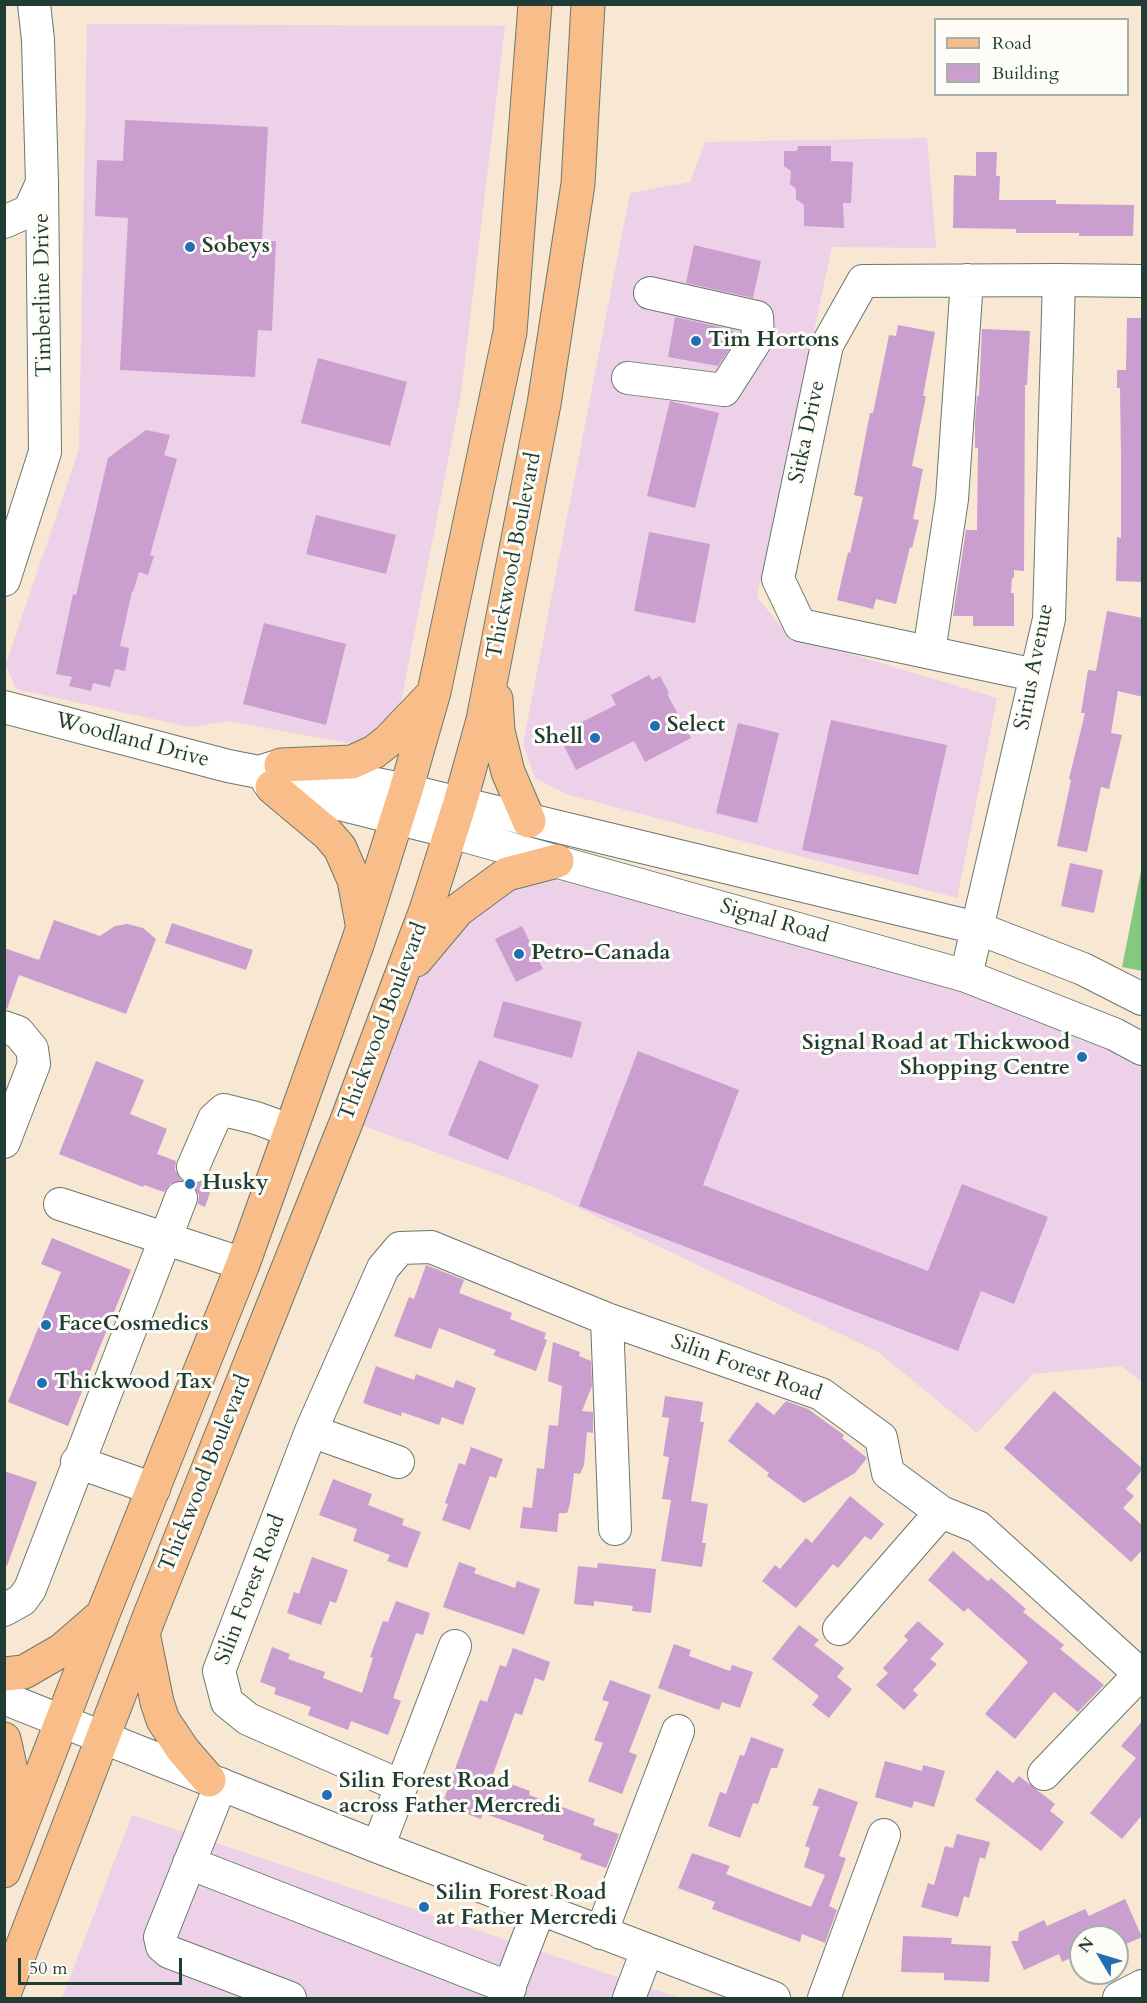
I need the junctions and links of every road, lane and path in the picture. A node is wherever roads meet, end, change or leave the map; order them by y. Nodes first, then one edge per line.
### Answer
1 (34, 4) edge
2 (535, 4) edge
3 (588, 4) edge
4 (42, 183) junction
5 (4, 222) edge
6 (967, 280) junction
7 (1059, 280) junction
8 (1143, 281) edge
9 (650, 293) dead end
10 (628, 378) dead end
11 (4, 580) edge
12 (929, 652) junction
13 (494, 663) junction
14 (1035, 675) junction
15 (434, 692) junction
16 (4, 707) edge
17 (271, 775) junction
18 (402, 804) junction
19 (456, 817) junction
20 (529, 821) junction
21 (557, 861) junction
22 (362, 925) junction
23 (977, 928) junction
24 (966, 976) junction
25 (400, 980) junction
26 (1143, 999) edge
27 (4, 1027) edge
28 (1143, 1049) edge
29 (290, 1130) junction
30 (4, 1142) edge
31 (193, 1167) dead end
32 (181, 1198) dead end
33 (60, 1204) dead end
34 (165, 1239) junction
35 (243, 1264) junction
36 (607, 1319) junction
37 (257, 1346) junction
38 (311, 1431) junction
39 (77, 1462) junction
40 (398, 1462) dead end
41 (153, 1489) junction
42 (941, 1512) junction
43 (615, 1529) dead end
44 (4, 1610) edge
45 (103, 1614) junction
46 (839, 1629) dead end
47 (143, 1633) junction
48 (455, 1646) dead end
49 (4, 1674) edge
50 (1142, 1675) edge
51 (4, 1698) edge
52 (63, 1721) junction
53 (678, 1731) dead end
54 (102, 1738) junction
55 (4, 1739) edge
56 (1044, 1774) dead end
57 (215, 1782) junction
58 (401, 1786) junction
59 (884, 1835) dead end
60 (378, 1847) junction
61 (9, 1860) edge
62 (189, 1863) junction
63 (539, 1910) junction
64 (601, 1933) junction
65 (647, 1951) junction
66 (1143, 1986) edge
67 (507, 1993) edge
68 (4, 1994) edge
69 (290, 1998) edge
70 (629, 1998) edge
71 (774, 1998) edge
72 (824, 1998) edge
73 (1119, 1998) edge

1 - 4 street, Timberline Drive
2 - 15 main road, Thickwood Boulevard
3 - 13 main road, Thickwood Boulevard
4 - 5 street
4 - 11 street, Timberline Drive
6 - 7 street, Sitka Drive
6 - 12 street
6 - 12 street, Sitka Drive
7 - 8 street, Sitka Drive
7 - 14 street, Sirius Avenue
9 - 10 street
12 - 14 street, Sitka Drive
13 - 19 main road, Thickwood Boulevard
13 - 20 main road
14 - 23 street, Sirius Avenue
15 - 17 main road
15 - 18 main road, Thickwood Boulevard
16 - 17 street, Woodland Drive
17 - 18 street, Woodland Drive
17 - 22 main road
18 - 19 street, Signal Road
18 - 22 main road, Thickwood Boulevard
19 - 20 street, Signal Road
19 - 21 street, Signal Road
19 - 25 main road, Thickwood Boulevard
20 - 23 street, Signal Road
21 - 24 street, Signal Road
21 - 25 main road
22 - 29 main road, Thickwood Boulevard
23 - 24 street, Sirius Avenue
23 - 26 street, Signal Road
24 - 28 street, Signal Road
25 - 37 main road, Thickwood Boulevard
27 - 30 street
29 - 31 street
29 - 35 main road, Thickwood Boulevard
32 - 34 street
33 - 34 street
34 - 35 street
34 - 39 street
35 - 37 main road
35 - 41 main road, Thickwood Boulevard
36 - 38 street, Silin Forest Road
36 - 42 street, Silin Forest Road
36 - 43 street
37 - 47 main road, Thickwood Boulevard
38 - 40 street
38 - 58 street, Silin Forest Road
39 - 41 street
39 - 44 street
41 - 45 main road, Thickwood Boulevard
42 - 46 street
42 - 50 street, Silin Forest Road
45 - 49 main road
45 - 52 main road, Thickwood Boulevard
47 - 54 main road, Thickwood Boulevard
47 - 57 main road
48 - 58 street
50 - 56 street, Silin Forest Road
51 - 52 street
52 - 54 street
52 - 61 main road, Thickwood Boulevard
53 - 64 street
54 - 57 street
54 - 68 main road, Thickwood Boulevard
55 - 61 main road
57 - 60 street
57 - 62 street
58 - 60 street
59 - 72 street
60 - 63 street
62 - 67 street
62 - 69 street
63 - 64 street
63 - 67 street
64 - 65 street
65 - 70 street
65 - 71 street
66 - 73 street

